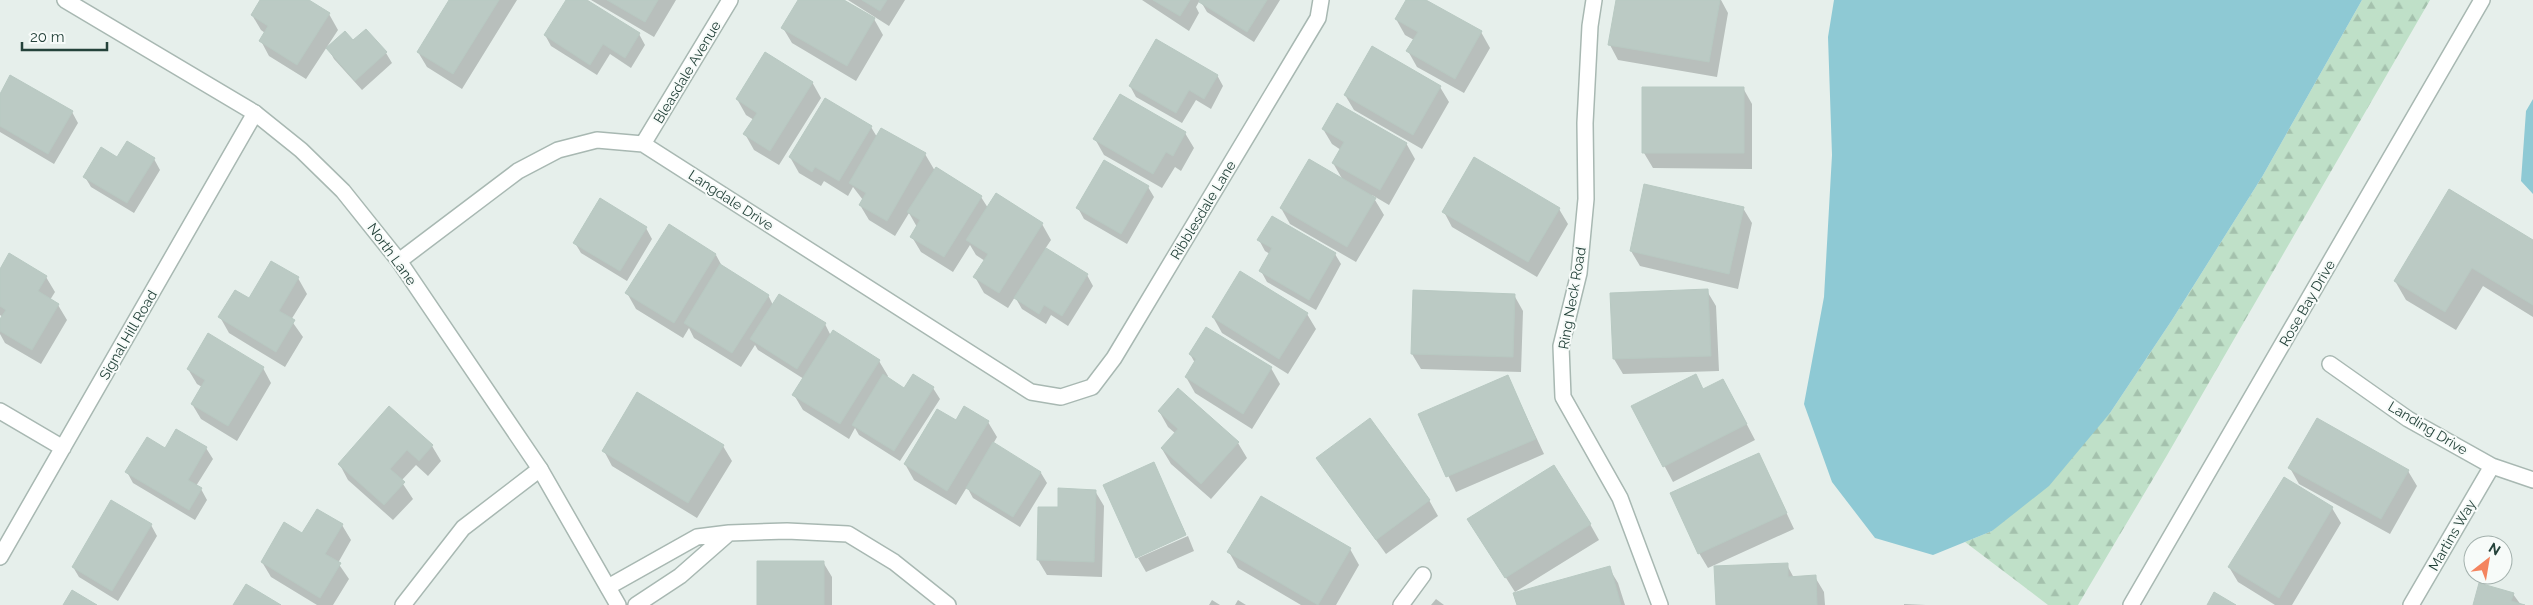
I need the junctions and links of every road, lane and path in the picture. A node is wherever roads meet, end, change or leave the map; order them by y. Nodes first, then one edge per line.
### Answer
1 (65, 0) edge
2 (730, 0) edge
3 (1321, 0) edge
4 (1594, 0) edge
5 (2482, 0) edge
6 (255, 113) junction
7 (643, 144) junction
8 (398, 261) junction
9 (2330, 364) dead end
10 (1061, 397) joint
11 (0, 411) edge
12 (63, 448) junction
13 (2492, 466) junction
14 (540, 469) junction
15 (2533, 480) edge
16 (729, 533) junction
17 (0, 557) edge
18 (1422, 575) dead end
19 (608, 587) junction
20 (403, 605) edge
21 (618, 605) edge
22 (636, 605) edge
23 (948, 605) edge
24 (1400, 605) edge
25 (1660, 605) edge
26 (2131, 605) edge
27 (2411, 605) edge

1 - 6 street, North Lane
2 - 7 street, Bleasdale Avenue
3 - 10 street, Ribblesdale Lane
4 - 25 street, Ring Neck Road
5 - 26 street, Rose Bay Drive
6 - 8 street, North Lane
6 - 12 street, Signal Hill Road
7 - 8 street, Langdale Drive
7 - 10 street, Langdale Drive
8 - 14 street, North Lane
9 - 13 street, Landing Drive
11 - 12 street
12 - 17 street, Signal Hill Road
13 - 15 street, Landing Drive
13 - 27 street, Martins Way
14 - 19 street, North Lane
14 - 20 street
16 - 19 street
16 - 22 street
16 - 23 street
18 - 24 street
19 - 21 street, North Lane

